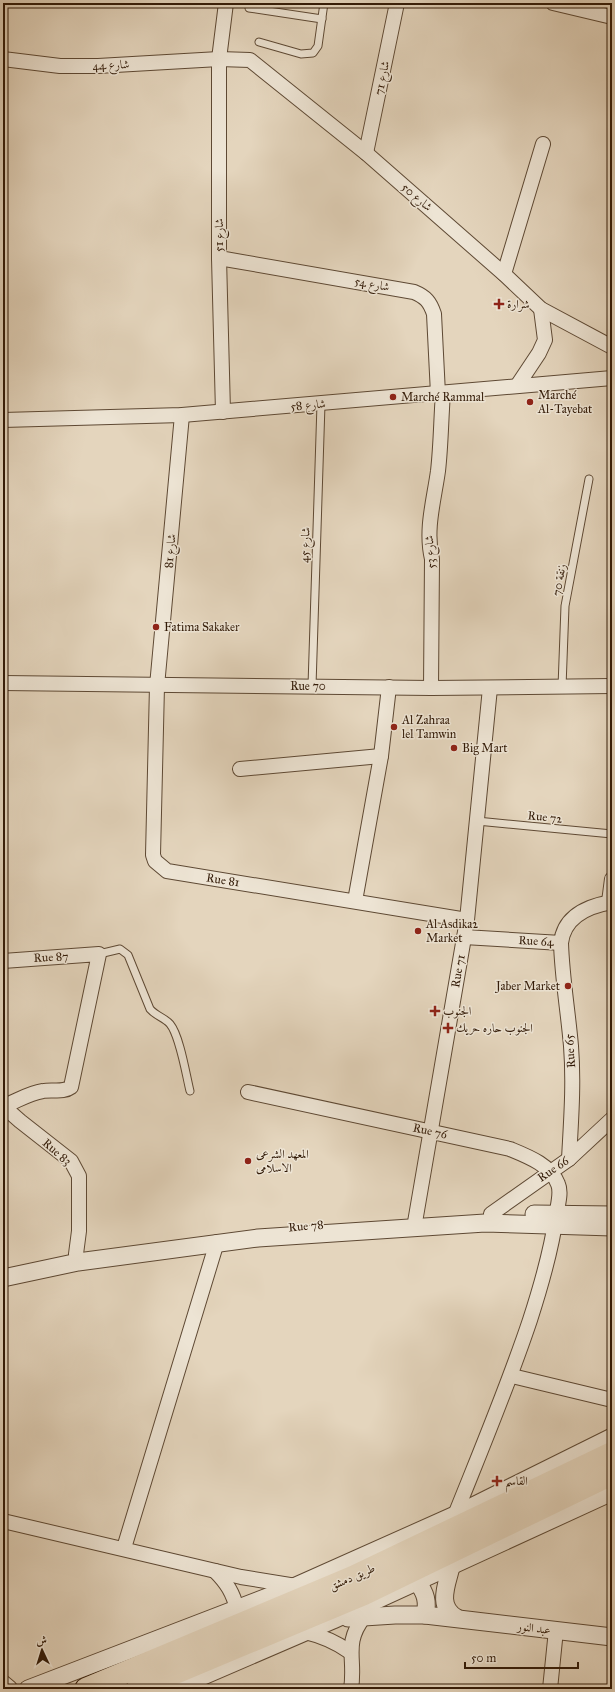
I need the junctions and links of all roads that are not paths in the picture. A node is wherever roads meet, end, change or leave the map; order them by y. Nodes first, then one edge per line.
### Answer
1 (226, 3) edge
2 (324, 3) edge
3 (397, 3) edge
4 (553, 3) edge
5 (249, 8) dead end
6 (612, 17) edge
7 (322, 19) junction
8 (259, 42) dead end
9 (3, 59) edge
10 (219, 59) junction
11 (543, 144) dead end
12 (366, 153) junction
13 (219, 258) junction
14 (504, 274) junction
15 (541, 309) junction
16 (612, 347) edge
17 (612, 378) edge
18 (517, 386) junction
19 (440, 394) junction
20 (321, 404) junction
21 (223, 412) junction
22 (182, 415) junction
23 (3, 420) edge
24 (589, 479) dead end
25 (3, 683) edge
26 (157, 686) junction
27 (312, 686) junction
28 (612, 686) edge
29 (389, 687) junction
30 (562, 687) junction
31 (431, 688) junction
32 (490, 688) junction
33 (381, 756) junction
34 (240, 769) dead end
35 (477, 821) junction
36 (612, 834) edge
37 (612, 879) edge
38 (356, 901) junction
39 (610, 902) edge
40 (467, 920) junction
41 (464, 937) junction
42 (562, 943) junction
43 (99, 954) junction
44 (3, 961) edge
45 (190, 1091) dead end
46 (248, 1092) dead end
47 (3, 1106) edge
48 (612, 1119) edge
49 (431, 1132) junction
50 (569, 1159) junction
51 (550, 1171) junction
52 (491, 1214) junction
53 (612, 1214) edge
54 (556, 1220) junction
55 (414, 1223) junction
56 (612, 1227) edge
57 (217, 1242) junction
58 (77, 1258) junction
59 (3, 1270) edge
60 (3, 1278) edge
61 (512, 1376) junction
62 (612, 1400) edge
63 (612, 1437) edge
64 (612, 1453) edge
65 (612, 1474) edge
66 (581, 1479) junction
67 (612, 1492) edge
68 (455, 1515) junction
69 (3, 1521) edge
70 (124, 1548) junction
71 (451, 1567) junction
72 (214, 1570) junction
73 (417, 1582) junction
74 (296, 1586) junction
75 (358, 1586) junction
76 (237, 1609) junction
77 (425, 1615) junction
78 (364, 1617) junction
79 (456, 1618) junction
80 (333, 1620) junction
81 (556, 1630) junction
82 (305, 1632) junction
83 (612, 1637) edge
84 (350, 1652) junction
85 (3, 1684) edge
86 (9, 1689) edge
87 (28, 1689) edge
88 (86, 1689) edge
89 (137, 1689) edge
90 (173, 1689) edge
91 (351, 1689) edge
92 (550, 1689) edge

1 - 10 street, شارع 51
2 - 7 lane
3 - 12 street, شارع 71
4 - 6 street
5 - 7 lane
7 - 8 lane
9 - 10 street, شارع 44
10 - 12 street, شارع 50
10 - 13 street, شارع 51
11 - 14 street
12 - 14 street, شارع 50
13 - 19 street, شارع 54
13 - 21 street, شارع 51
14 - 15 street, شارع 50
15 - 16 street, شارع 50
15 - 18 street
17 - 18 street, شارع 58
18 - 19 street, شارع 58
19 - 20 street, شارع 58
19 - 31 street, شارع 53
20 - 21 street, شارع 58
20 - 27 lane, شارع 45
21 - 22 street, شارع 58
22 - 23 street, شارع 58
22 - 26 street, شارع 81
24 - 30 lane, زنقة 70
25 - 26 street, Rue 70
26 - 27 street, Rue 70
26 - 38 street, Rue 81
27 - 29 street, Rue 70
28 - 30 street, Rue 70
29 - 31 street, Rue 70
29 - 33 street
30 - 32 street, Rue 70
31 - 32 street, Rue 70
32 - 35 street, Rue 71
33 - 34 street
33 - 38 street
35 - 36 lane, Rue 72
35 - 40 street, Rue 71
37 - 39 street
38 - 40 street, Rue 81
39 - 42 street, Rue 64
40 - 41 street, Rue 71
41 - 42 street, Rue 64
41 - 49 street, Rue 71
42 - 50 street, Rue 65
43 - 44 street, Rue 87
43 - 45 lane
43 - 47 street
46 - 49 street, Rue 76
47 - 58 street, Rue 83
48 - 50 street, Rue 66
49 - 51 street, Rue 76
49 - 55 street, Rue 71
50 - 51 street, Rue 66
51 - 52 street, Rue 66
51 - 54 street
52 - 54 street, Rue 78
52 - 55 street, Rue 78
53 - 54 street, Rue 78
54 - 55 street
54 - 56 street
54 - 61 street
55 - 57 street
55 - 58 street, Rue 78
57 - 58 street
57 - 70 street
58 - 59 street, Rue 78
58 - 60 street
61 - 62 street
61 - 68 street
63 - 68 street
64 - 66 highway, طريق دمشق
65 - 66 highway, طريق دمشق
66 - 75 highway, طريق دمشق
67 - 71 street
68 - 74 street
69 - 70 street
70 - 72 street
71 - 73 street
71 - 79 street
72 - 74 street
72 - 76 street
73 - 77 street
73 - 80 street
74 - 76 street
75 - 88 highway, طريق دمشق
75 - 89 highway, طريق دمشق
76 - 87 street
77 - 78 street, عبد النور
77 - 79 street, عبد النور
78 - 80 street, عبد النور
78 - 84 street
79 - 81 street, عبد النور
80 - 82 street
81 - 83 street, عبد النور
81 - 92 street
82 - 84 street
82 - 90 street
84 - 91 street
85 - 86 street

